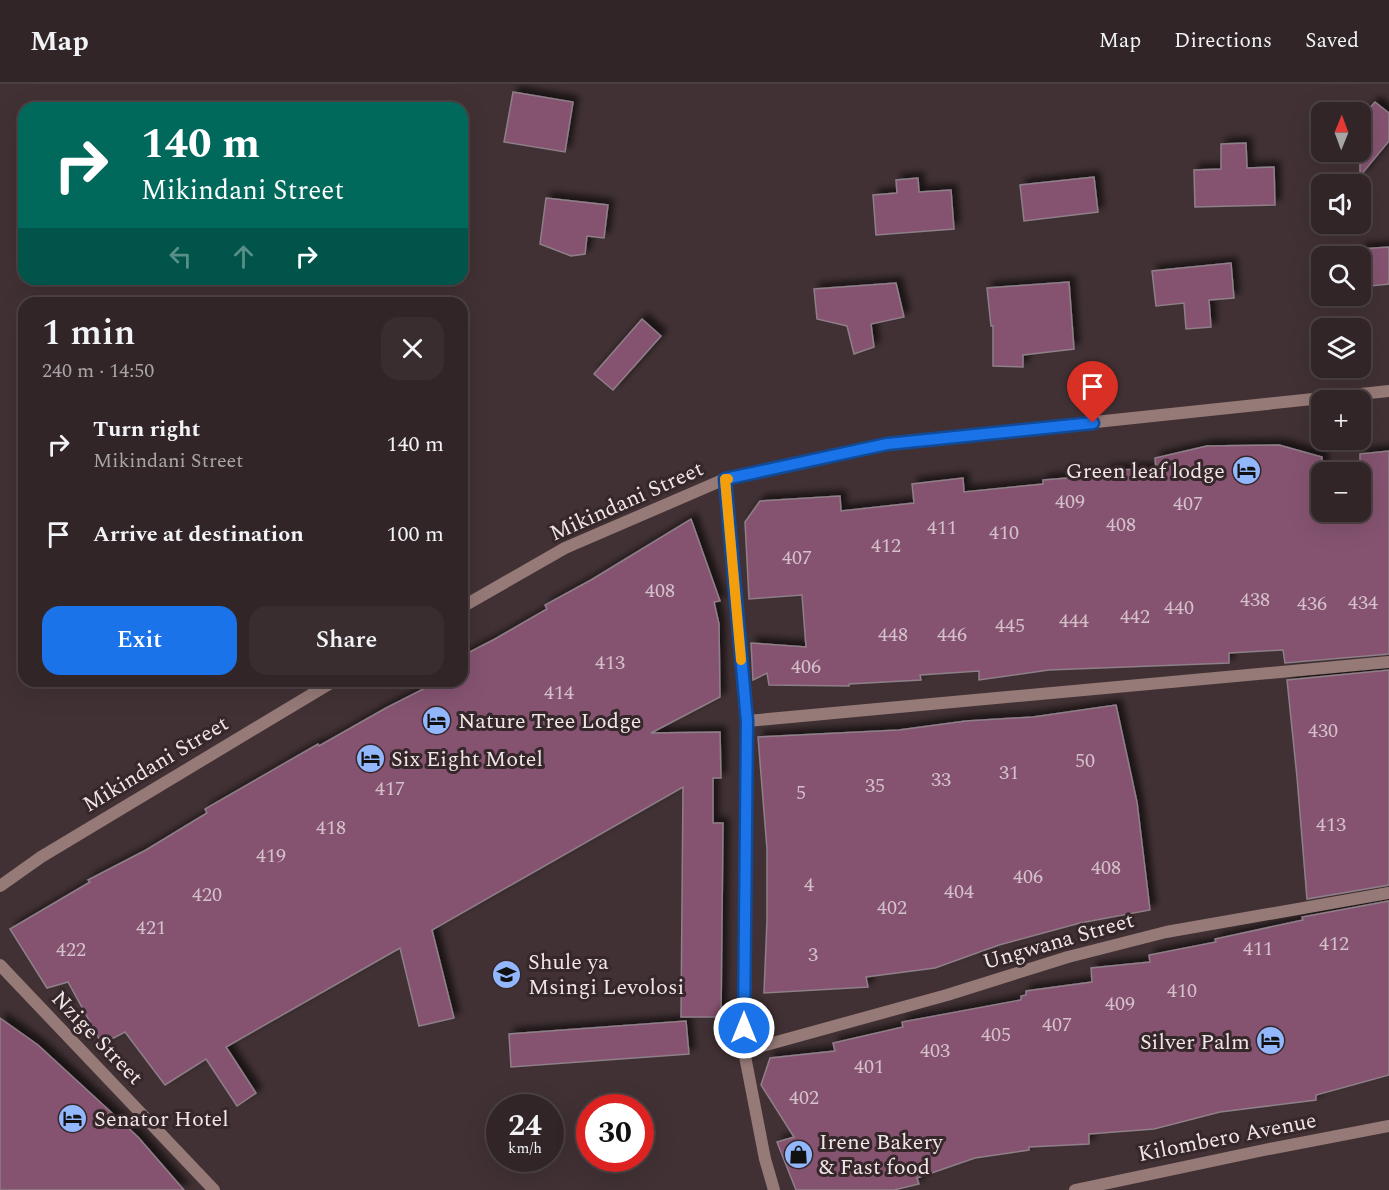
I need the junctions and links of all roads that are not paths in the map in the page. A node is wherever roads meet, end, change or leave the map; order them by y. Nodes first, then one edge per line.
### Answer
1 (1389, 391) edge
2 (725, 479) junction
3 (468, 604) edge
4 (1389, 662) edge
5 (324, 687) edge
6 (747, 721) junction
7 (0, 886) edge
8 (1389, 893) edge
9 (0, 965) edge
10 (744, 1051) junction
11 (1389, 1126) edge
12 (214, 1190) edge
13 (774, 1190) edge
14 (1075, 1190) edge

1 - 2 street, Mikindani Street
2 - 3 street, Mikindani Street
2 - 6 street
4 - 6 street
5 - 7 street, Mikindani Street
6 - 10 street
8 - 10 street, Ungwana Street
9 - 12 street, Nzige Street
10 - 13 street
11 - 14 street, Kilombero Avenue

